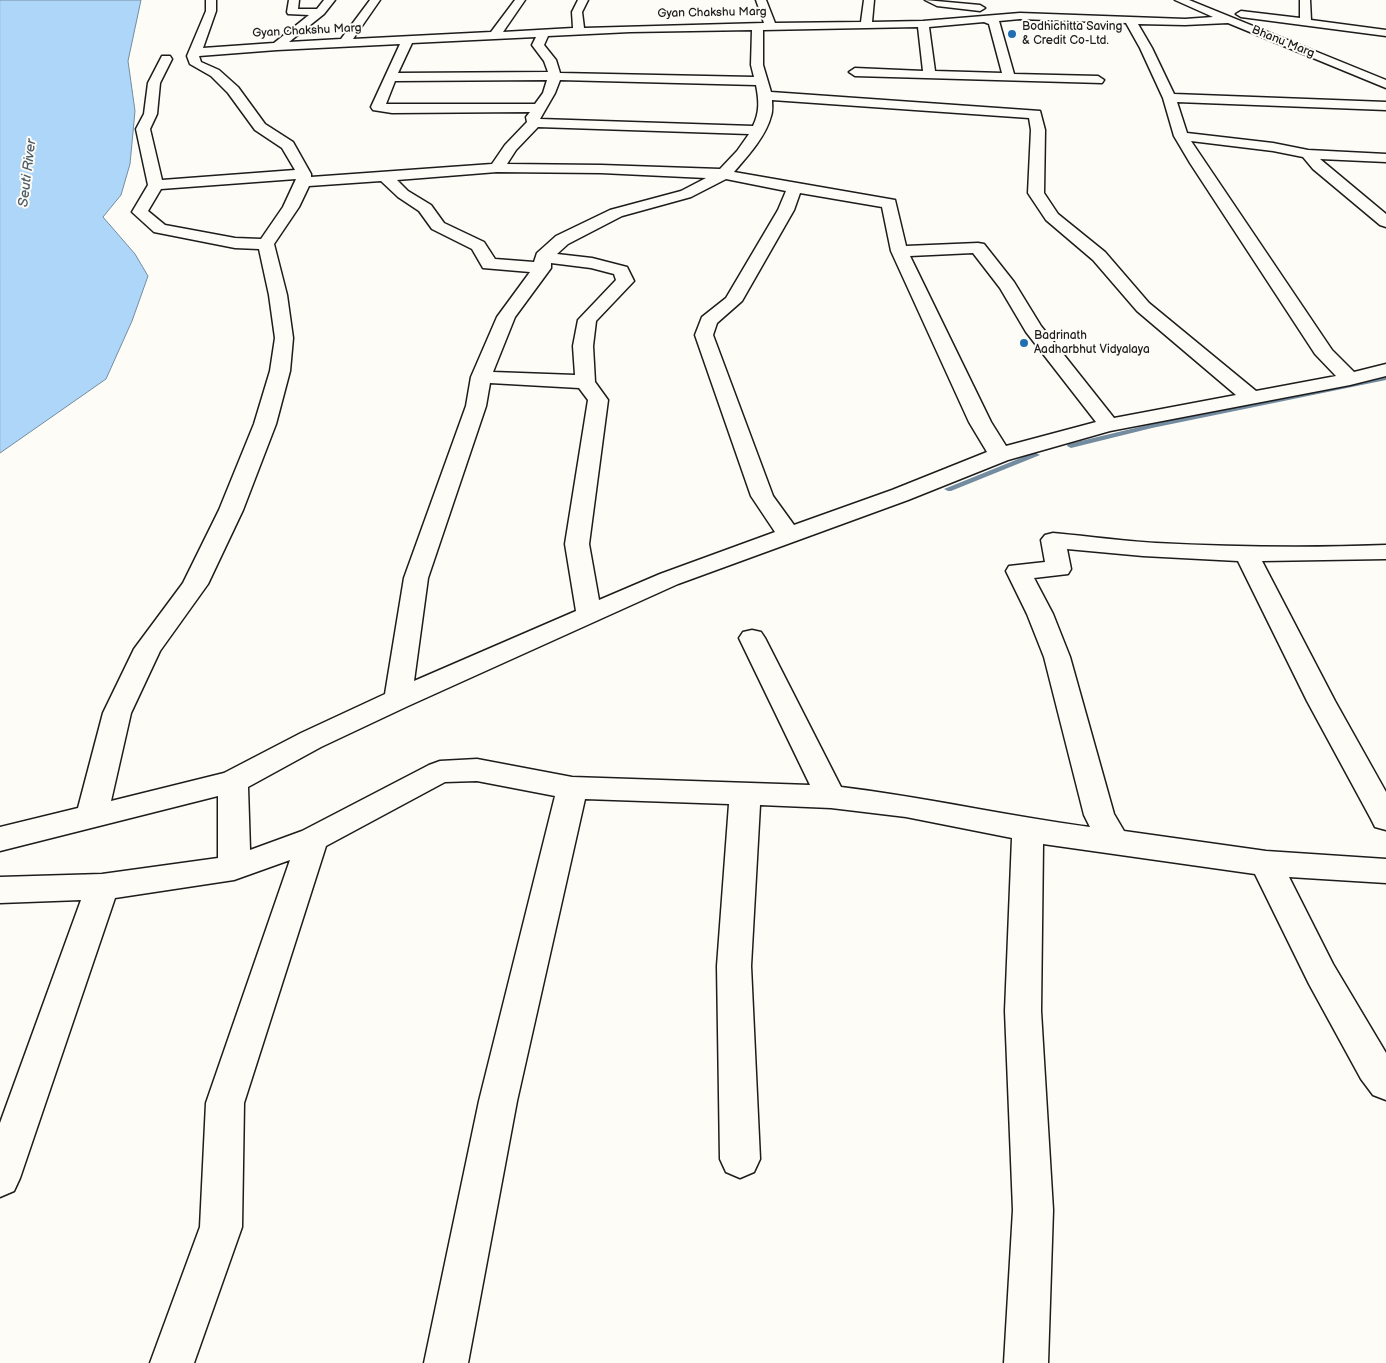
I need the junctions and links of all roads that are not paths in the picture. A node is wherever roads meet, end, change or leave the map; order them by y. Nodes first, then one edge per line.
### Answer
1 (211, 0) edge
2 (294, 0) edge
3 (330, 0) edge
4 (375, 0) edge
5 (520, 0) edge
6 (583, 0) edge
7 (762, 0) edge
8 (869, 0) edge
9 (930, 0) edge
10 (1180, 0) edge
11 (1305, 0) edge
12 (320, 12) junction
13 (1003, 12) junction
14 (1228, 13) junction
15 (986, 19) junction
16 (1130, 20) junction
17 (1304, 23) junction
18 (923, 24) junction
19 (866, 25) junction
20 (758, 26) junction
21 (771, 26) junction
22 (579, 31) junction
23 (544, 33) junction
24 (1386, 33) edge
25 (495, 36) junction
26 (407, 41) junction
27 (344, 43) junction
28 (277, 46) junction
29 (196, 52) junction
30 (166, 59) dead end
31 (855, 72) dead end
32 (929, 74) junction
33 (555, 76) junction
34 (1009, 76) junction
35 (390, 77) junction
36 (1098, 80) dead end
37 (1386, 84) edge
38 (763, 88) junction
39 (1169, 98) junction
40 (1386, 106) edge
41 (539, 108) junction
42 (534, 123) junction
43 (758, 130) junction
44 (1181, 136) junction
45 (1308, 154) junction
46 (1386, 158) edge
47 (497, 168) junction
48 (724, 174) junction
49 (384, 175) junction
50 (303, 178) junction
51 (156, 185) junction
52 (796, 188) junction
53 (1386, 222) edge
54 (266, 244) junction
55 (899, 251) junction
56 (542, 262) junction
57 (1386, 370) edge
58 (482, 377) junction
59 (1350, 379) junction
60 (585, 382) junction
61 (1250, 397) junction
62 (1109, 425) junction
63 (1000, 455) junction
64 (790, 535) junction
65 (1386, 552) edge
66 (1246, 553) junction
67 (589, 614) junction
68 (752, 638) dead end
69 (398, 699) junction
70 (233, 782) junction
71 (572, 788) junction
72 (745, 794) junction
73 (830, 797) junction
74 (92, 815) junction
75 (1386, 819) edge
76 (1028, 830) junction
77 (0, 839) edge
78 (313, 839) junction
79 (1115, 843) junction
80 (1266, 863) junction
81 (234, 868) junction
82 (1386, 871) edge
83 (102, 887) junction
84 (0, 890) edge
85 (1386, 1083) edge
86 (740, 1159) dead end
87 (0, 1178) edge
88 (172, 1363) edge
89 (446, 1363) edge
90 (1026, 1363) edge

1 - 29 street
2 - 12 street
3 - 12 street
4 - 27 street
5 - 25 street
6 - 22 street
7 - 21 street
8 - 19 street
9 - 13 street
10 - 14 street, Bhanu Marg
11 - 17 street
12 - 28 street
13 - 15 street, Gyan Chakshu Marg
13 - 16 street, Gyan Chakshu Marg
14 - 16 street, Gyan Chakshu Marg
14 - 17 street
14 - 37 street, Bhanu Marg
15 - 18 street, Gyan Chakshu Marg
15 - 34 street
16 - 39 street
17 - 24 street
18 - 19 street, Gyan Chakshu Marg
18 - 32 street
19 - 21 street, Gyan Chakshu Marg
20 - 21 street, Gyan Chakshu Marg
20 - 22 street, Gyan Chakshu Marg
20 - 38 street
22 - 23 street, Gyan Chakshu Marg
23 - 25 street, Gyan Chakshu Marg
23 - 33 street
25 - 26 street, Gyan Chakshu Marg
26 - 27 street, Gyan Chakshu Marg
26 - 35 street
27 - 28 street, Gyan Chakshu Marg
28 - 29 street, Gyan Chakshu Marg
29 - 50 street
30 - 51 street
31 - 32 street
32 - 34 street
33 - 35 street
33 - 38 street
33 - 41 street
34 - 36 street
35 - 41 street
38 - 43 street
38 - 61 street
39 - 40 street
39 - 44 street
41 - 42 street
42 - 43 street
42 - 47 street
43 - 48 street
44 - 45 street
44 - 59 street
45 - 46 street
45 - 53 street
47 - 48 street
47 - 49 street
48 - 52 street
48 - 56 street
49 - 50 street
49 - 56 street
50 - 51 street
50 - 54 street
51 - 54 street
52 - 55 street
52 - 64 street
54 - 74 street
55 - 62 street
55 - 63 street
56 - 58 street
56 - 60 street
57 - 59 street
58 - 60 street
58 - 69 street
59 - 61 street
60 - 67 street
61 - 62 street
62 - 63 street
63 - 64 street
64 - 67 street
65 - 66 street
66 - 75 street
66 - 79 street
67 - 69 street
68 - 73 street
69 - 70 street
70 - 74 street
70 - 81 street
71 - 72 street
71 - 78 street
71 - 89 street
72 - 73 street
72 - 86 street
73 - 76 street
74 - 77 street
76 - 79 street
76 - 90 street
78 - 81 street
78 - 88 street
79 - 80 street
80 - 82 street
80 - 85 street
81 - 83 street
83 - 84 street
83 - 87 street

